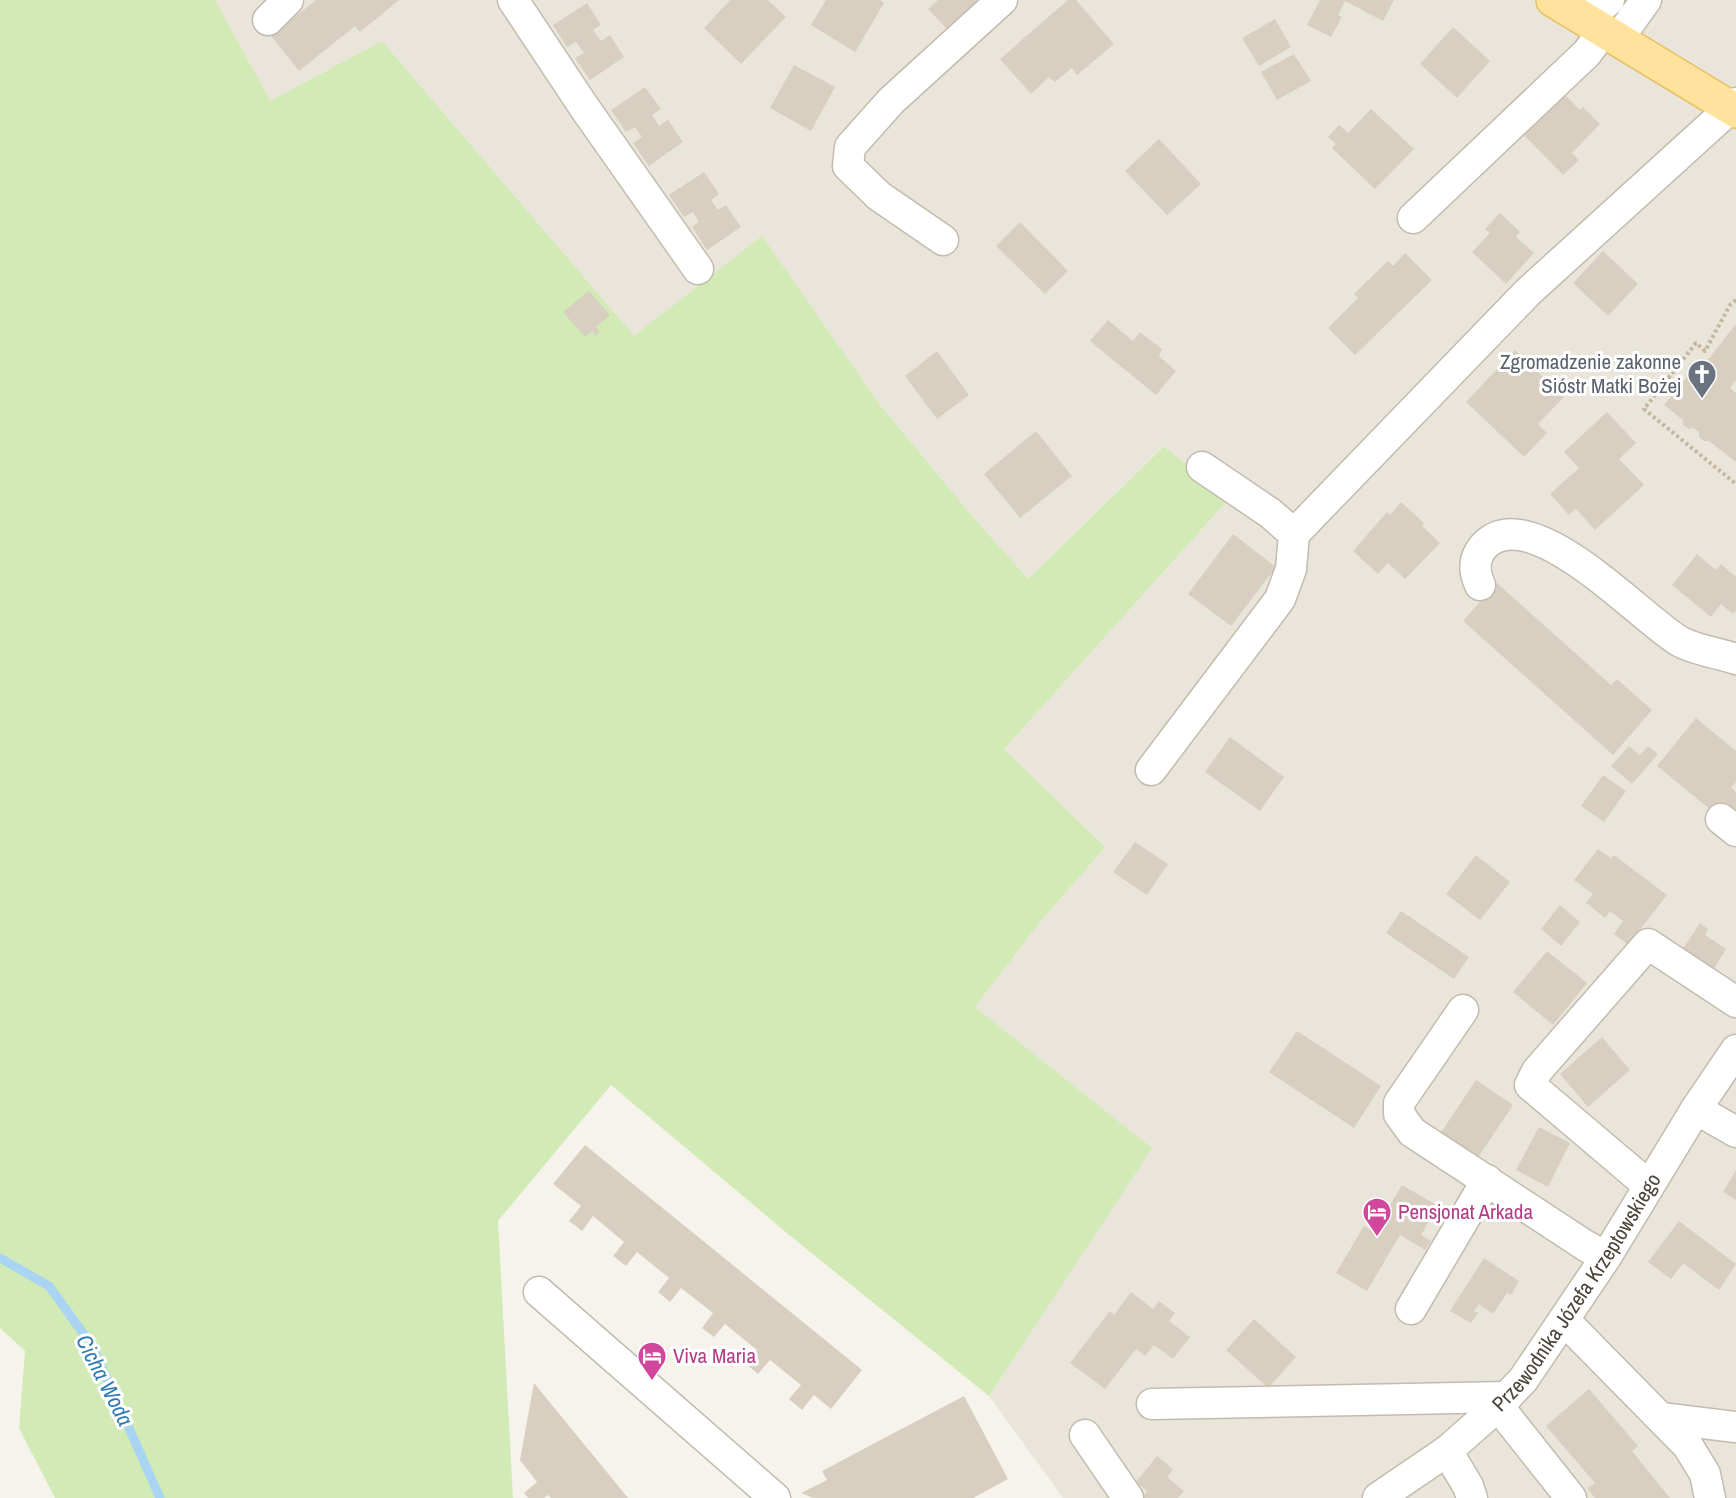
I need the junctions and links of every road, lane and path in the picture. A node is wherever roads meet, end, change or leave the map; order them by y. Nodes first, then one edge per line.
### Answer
1 (513, 0) edge
2 (1002, 0) edge
3 (1553, 0) edge
4 (1646, 0) edge
5 (1604, 22) edge
6 (1734, 107) edge
7 (1413, 218) dead end
8 (943, 240) dead end
9 (698, 269) dead end
10 (1736, 300) edge
11 (1202, 467) dead end
12 (1736, 484) edge
13 (1294, 534) junction
14 (1480, 585) dead end
15 (1736, 658) edge
16 (1151, 770) dead end
17 (1736, 1002) edge
18 (1463, 1010) dead end
19 (1736, 1050) edge
20 (1696, 1109) junction
21 (1736, 1132) edge
22 (1486, 1180) junction
23 (1648, 1185) junction
24 (1606, 1257) junction
25 (539, 1292) dead end
26 (1412, 1309) dead end
27 (1564, 1320) junction
28 (1502, 1402) junction
29 (1152, 1404) dead end
30 (1660, 1418) junction
31 (1736, 1427) edge
32 (1085, 1435) dead end
33 (1447, 1451) junction
34 (1713, 1491) edge
35 (775, 1498) edge
36 (1128, 1498) edge
37 (1378, 1498) edge
38 (1472, 1498) edge
39 (1571, 1498) edge

1 - 9 street
2 - 8 street
3 - 5 main road
4 - 5 street
5 - 6 main road
5 - 7 street
6 - 13 street
10 - 12 path
11 - 13 street
13 - 16 street
14 - 15 street
17 - 23 street
18 - 22 street
19 - 20 street, Przewodnika Józefa Krzeptowskiego
20 - 21 street
20 - 23 street, Przewodnika Józefa Krzeptowskiego
22 - 24 street
22 - 26 street
23 - 24 street, Przewodnika Józefa Krzeptowskiego
24 - 27 street, Przewodnika Józefa Krzeptowskiego
25 - 35 street
27 - 28 street, Przewodnika Józefa Krzeptowskiego
27 - 30 street
28 - 29 street
28 - 33 street, Przewodnika Józefa Krzeptowskiego
28 - 39 street
30 - 31 street
30 - 34 street
32 - 36 street
33 - 37 street, Przewodnika Józefa Krzeptowskiego
33 - 38 street

